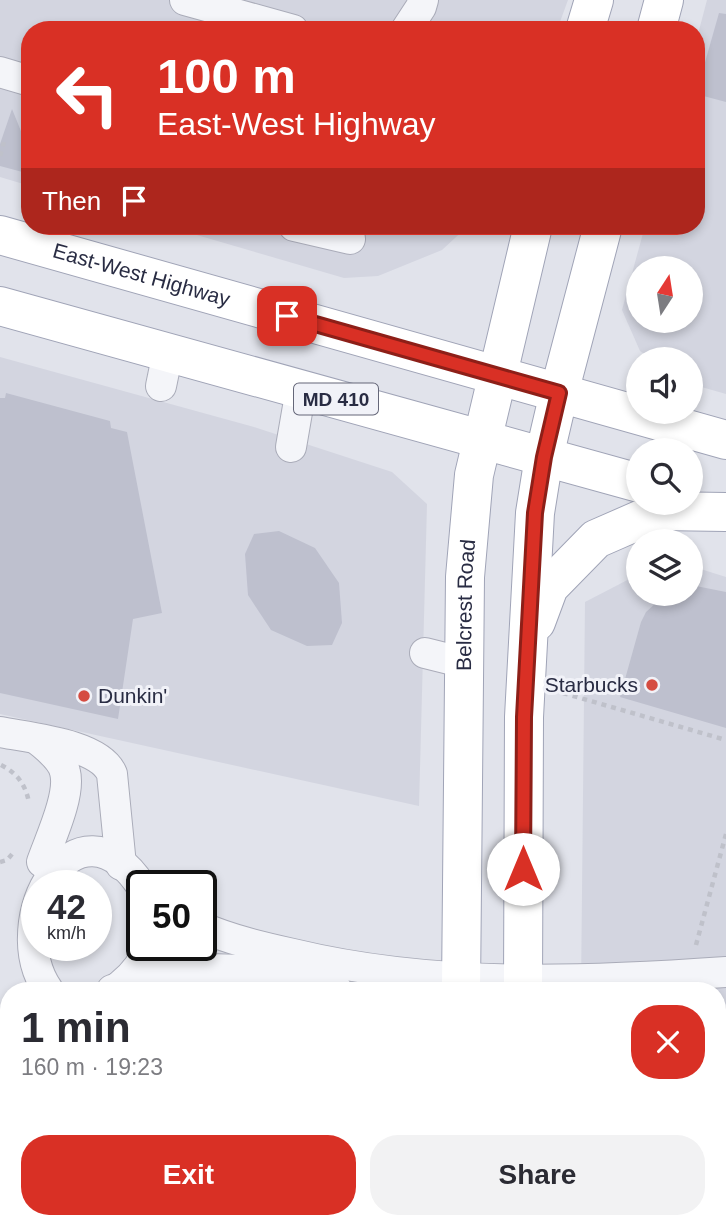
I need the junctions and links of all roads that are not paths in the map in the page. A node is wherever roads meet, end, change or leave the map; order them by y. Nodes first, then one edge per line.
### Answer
1 (185, 0) edge
2 (423, 0) edge
3 (594, 0) edge
4 (664, 0) edge
5 (261, 21) edge
6 (412, 21) edge
7 (588, 21) edge
8 (658, 21) edge
9 (0, 72) edge
10 (21, 78) edge
11 (10, 233) edge
12 (333, 235) edge
13 (531, 235) edge
14 (601, 235) edge
15 (350, 239) dead end
16 (0, 306) edge
17 (496, 374) junction
18 (301, 389) junction
19 (559, 393) junction
20 (482, 439) junction
21 (726, 440) edge
22 (291, 447) dead end
23 (544, 457) junction
24 (626, 479) edge
25 (703, 502) edge
26 (726, 510) edge
27 (527, 644) junction
28 (425, 653) dead end
29 (465, 663) junction
30 (0, 732) edge
31 (37, 739) junction
32 (42, 862) junction
33 (121, 864) junction
34 (127, 870) edge
35 (13, 895) dead end
36 (6, 927) dead end
37 (217, 932) edge
38 (143, 961) edge
39 (726, 972) edge
40 (21, 979) edge
41 (124, 982) edge
42 (137, 982) edge
43 (304, 982) edge
44 (448, 982) edge
45 (461, 982) edge
46 (523, 982) edge
47 (578, 982) edge

1 - 5 lane
2 - 6 lane
3 - 7 main road
4 - 8 main road
9 - 10 lane
11 - 17 main road, East-West Highway
12 - 15 lane
13 - 17 main road, Belcrest Road
14 - 19 main road
16 - 18 main road, MD 410
17 - 19 main road, East-West Highway
17 - 20 main road, Belcrest Road
18 - 20 main road, MD 410
18 - 22 lane
19 - 21 main road, East-West Highway
19 - 23 main road
20 - 23 main road, MD 410
20 - 29 main road, Belcrest Road
23 - 24 main road, MD 410
23 - 27 main road
25 - 26 main road
26 - 27 main road
27 - 46 main road
28 - 29 lane
29 - 45 main road, Belcrest Road
30 - 31 lane
31 - 32 lane
31 - 33 lane
32 - 33 lane
32 - 35 lane
33 - 34 lane
36 - 40 lane
37 - 44 lane
38 - 41 lane
39 - 47 lane
42 - 43 lane

